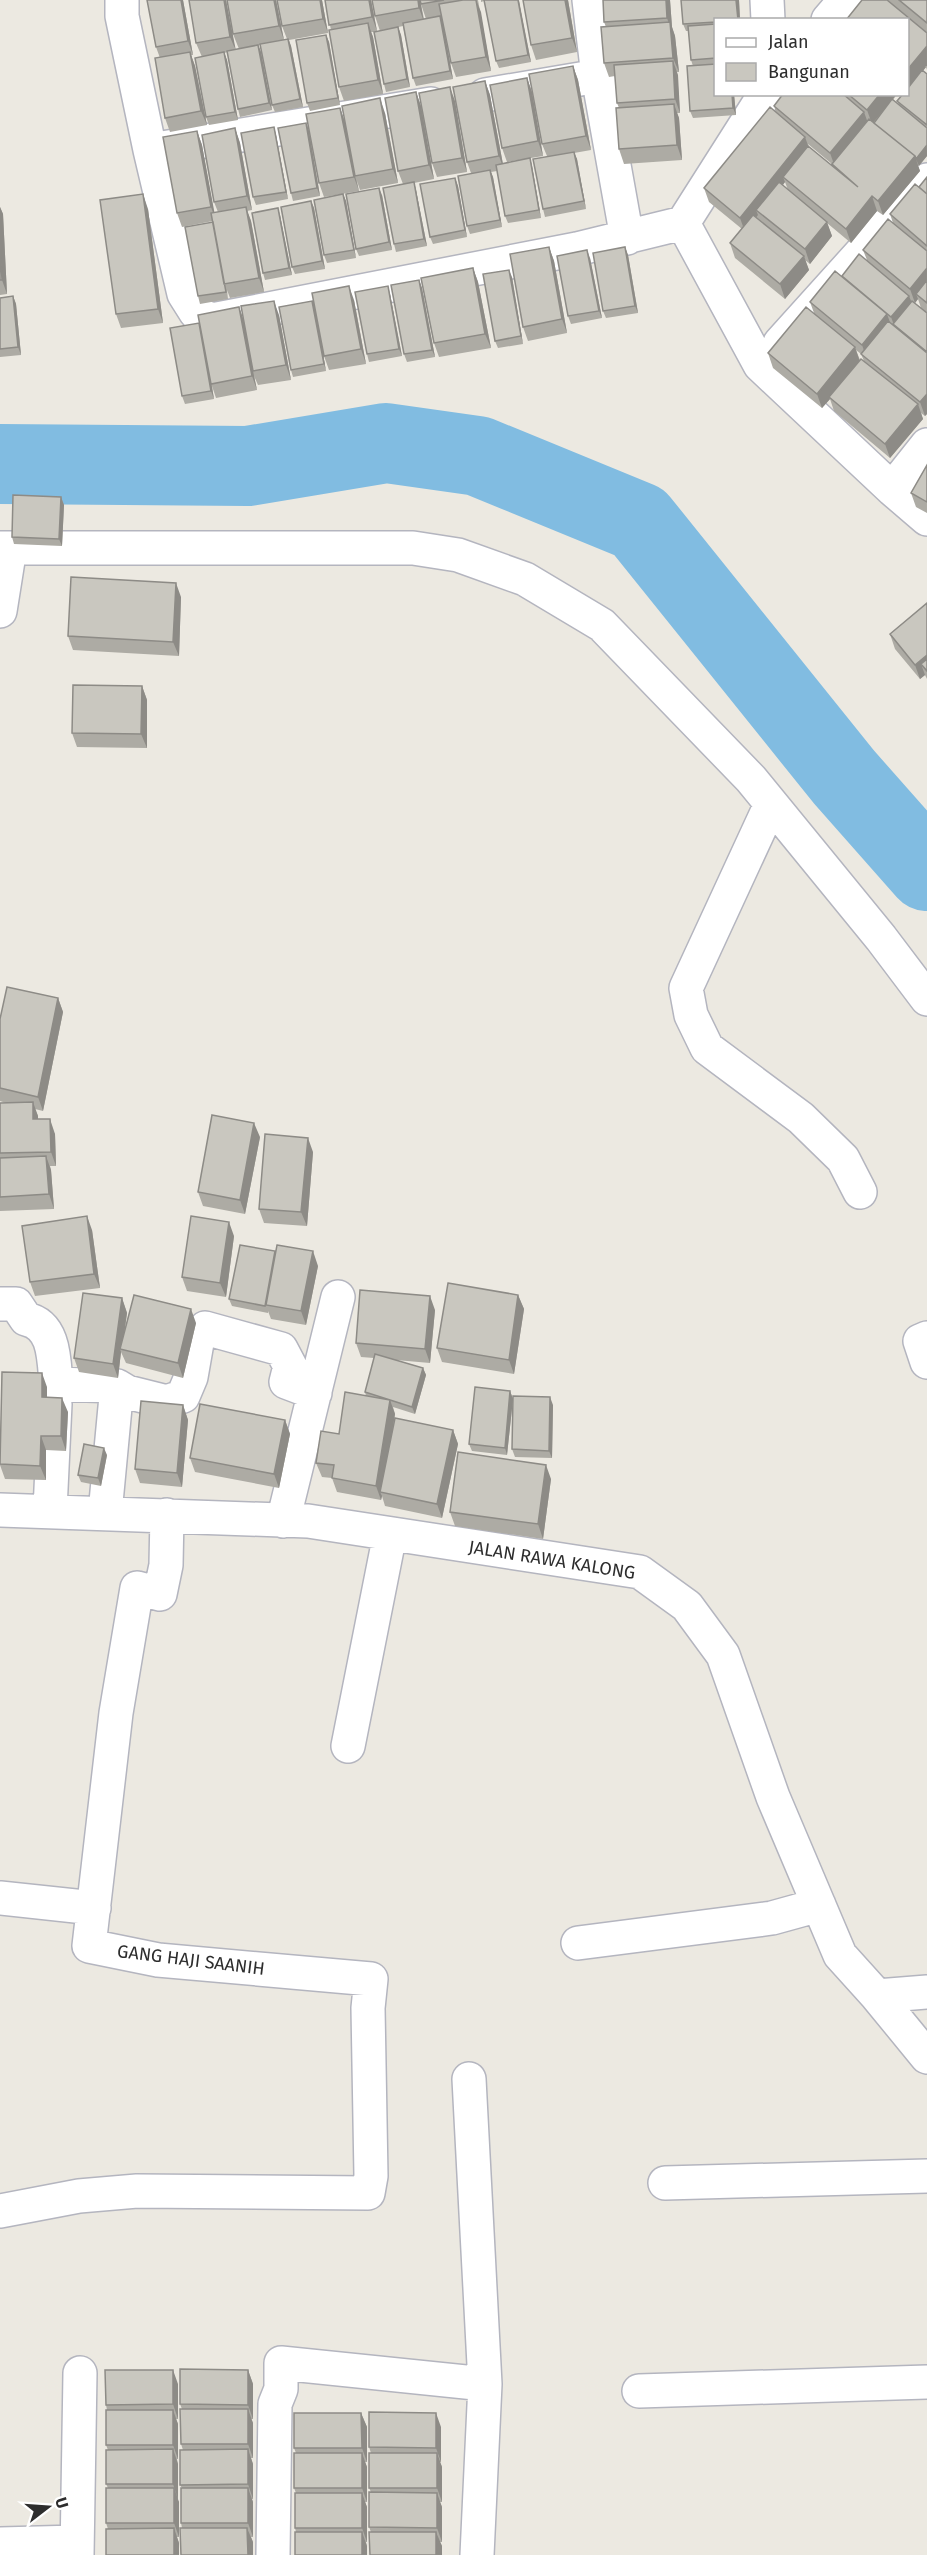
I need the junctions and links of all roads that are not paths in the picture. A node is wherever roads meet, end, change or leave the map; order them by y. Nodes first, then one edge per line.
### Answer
1 (122, 0) edge
2 (589, 0) edge
3 (767, 0) edge
4 (845, 0) edge
5 (768, 18) edge
6 (830, 18) edge
7 (598, 76) junction
8 (764, 96) edge
9 (150, 150) junction
10 (927, 180) edge
11 (683, 223) junction
12 (627, 238) junction
13 (760, 365) junction
14 (927, 445) edge
15 (892, 489) junction
16 (927, 519) edge
17 (5, 548) edge
18 (0, 611) edge
19 (771, 804) junction
20 (927, 999) edge
21 (860, 1192) dead end
22 (338, 1298) dead end
23 (0, 1304) edge
24 (927, 1338) edge
25 (927, 1362) edge
26 (56, 1384) junction
27 (117, 1386) junction
28 (315, 1393) junction
29 (0, 1510) edge
30 (50, 1510) junction
31 (105, 1513) junction
32 (167, 1515) junction
33 (283, 1521) junction
34 (390, 1534) junction
35 (348, 1746) dead end
36 (0, 1898) edge
37 (819, 1905) junction
38 (94, 1908) junction
39 (578, 1942) dead end
40 (927, 1992) edge
41 (877, 1996) junction
42 (927, 2057) edge
43 (469, 2079) dead end
44 (927, 2176) edge
45 (665, 2183) dead end
46 (0, 2211) edge
47 (80, 2373) dead end
48 (927, 2382) edge
49 (485, 2384) junction
50 (639, 2391) dead end
51 (16, 2548) edge
52 (77, 2549) edge
53 (273, 2555) edge
54 (477, 2555) edge

1 - 9 street
2 - 7 street
3 - 5 street
4 - 6 street
7 - 9 street
7 - 12 street
8 - 11 street
9 - 12 street
10 - 13 street
11 - 12 street
11 - 13 street
13 - 15 street
14 - 15 street
15 - 16 street
17 - 18 street
17 - 19 street
19 - 20 street
19 - 21 street
22 - 28 street
23 - 26 street
24 - 25 street
26 - 27 street
26 - 30 street
27 - 28 street
27 - 31 street
28 - 33 street
29 - 30 street, JALAN RAWA KALONG
30 - 31 street, JALAN RAWA KALONG
31 - 32 street, JALAN RAWA KALONG
32 - 33 street, JALAN RAWA KALONG
32 - 38 street, GANG HAJI SAANIH
33 - 34 street, JALAN RAWA KALONG
34 - 35 street
34 - 37 street, JALAN RAWA KALONG
36 - 38 street
37 - 39 street
37 - 41 street, JALAN RAWA KALONG
38 - 46 street, GANG HAJI SAANIH
40 - 41 street
41 - 42 street, JALAN RAWA KALONG
43 - 49 street
44 - 45 street
47 - 52 street
48 - 50 street
49 - 53 street
49 - 54 street
51 - 52 street

